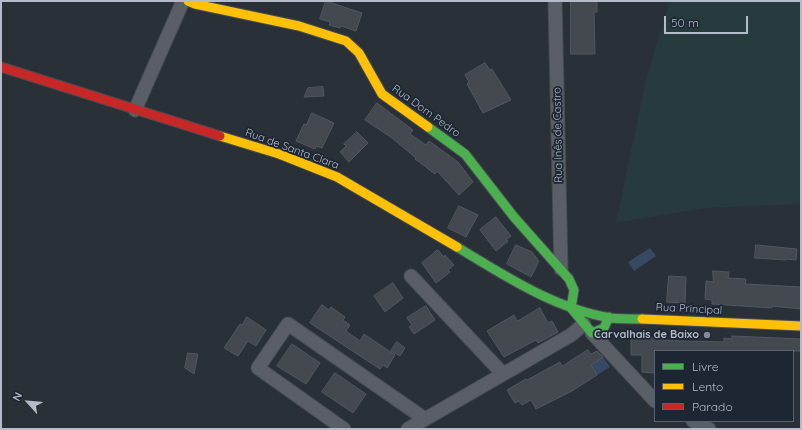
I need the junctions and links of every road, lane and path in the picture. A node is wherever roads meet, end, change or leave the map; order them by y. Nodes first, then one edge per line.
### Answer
1 (183, 1) edge
2 (188, 1) edge
3 (555, 1) edge
4 (1, 67) edge
5 (135, 110) junction
6 (561, 269) junction
7 (411, 276) dead end
8 (574, 309) junction
9 (609, 317) junction
10 (801, 326) edge
11 (588, 328) junction
12 (503, 374) junction
13 (654, 400) edge
14 (425, 419) junction
15 (695, 422) edge
16 (344, 429) edge
17 (408, 429) edge
18 (709, 429) edge

1 - 5 street
2 - 6 street, Rua Dom Pedro
3 - 6 street, Rua Inês de Castro
4 - 5 street, Rua de Santa Clara
5 - 8 street, Rua de Santa Clara
6 - 8 street, Rua Dom Pedro
7 - 12 street
8 - 9 street, Rua Principal
8 - 11 street
9 - 10 street, Rua Principal
9 - 11 street
11 - 12 street
11 - 13 street
12 - 14 street
14 - 16 street
14 - 17 street
15 - 18 street

